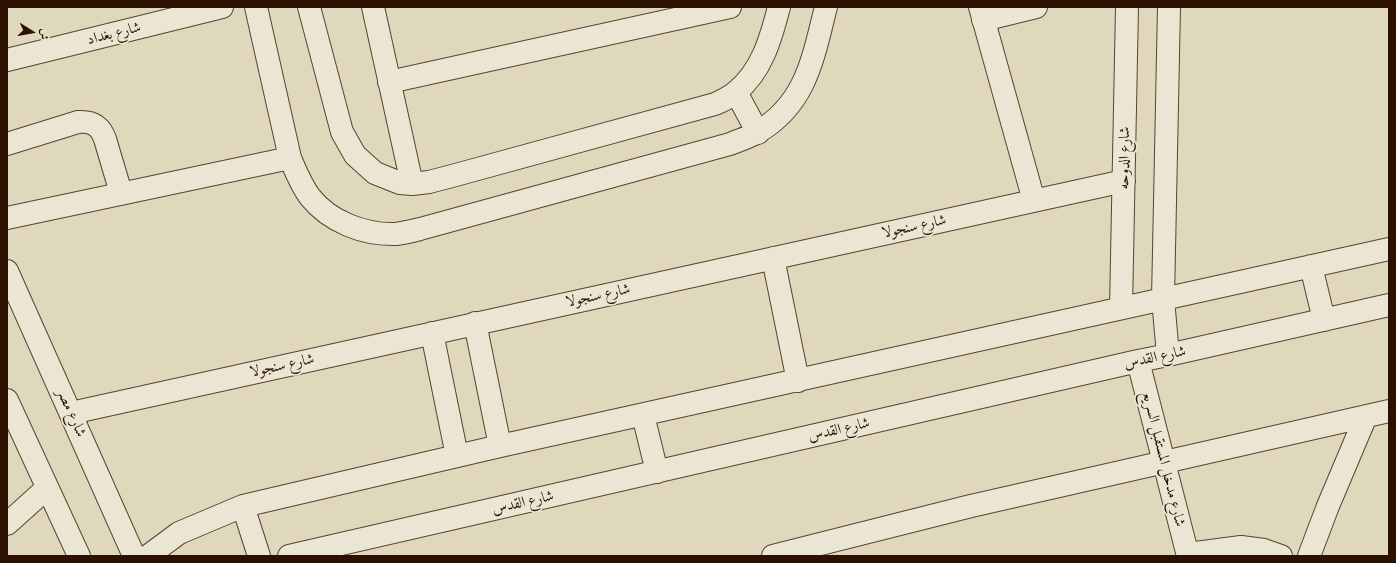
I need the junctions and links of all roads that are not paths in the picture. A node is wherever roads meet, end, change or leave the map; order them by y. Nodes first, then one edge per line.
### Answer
1 (222, 7) edge
2 (256, 7) edge
3 (309, 7) edge
4 (373, 7) edge
5 (730, 7) edge
6 (779, 7) edge
7 (826, 7) edge
8 (1036, 7) edge
9 (1127, 7) edge
10 (1170, 7) edge
11 (982, 14) edge
12 (7, 60) edge
13 (389, 82) junction
14 (736, 92) junction
15 (758, 133) junction
16 (7, 144) edge
17 (290, 158) junction
18 (1124, 181) junction
19 (412, 184) junction
20 (121, 193) junction
21 (1034, 201) junction
22 (7, 218) edge
23 (1389, 249) edge
24 (773, 258) junction
25 (1311, 266) junction
26 (7, 271) edge
27 (1163, 299) junction
28 (1389, 305) edge
29 (1121, 308) junction
30 (1324, 320) junction
31 (475, 323) junction
32 (432, 333) junction
33 (1168, 355) junction
34 (1138, 361) junction
35 (798, 380) junction
36 (7, 400) edge
37 (1389, 410) edge
38 (72, 413) junction
39 (643, 415) junction
40 (1366, 416) junction
41 (500, 446) junction
42 (457, 456) junction
43 (1163, 462) junction
44 (657, 472) junction
45 (48, 488) junction
46 (243, 506) junction
47 (7, 524) edge
48 (1188, 555) edge
49 (79, 556) edge
50 (134, 556) edge
51 (148, 556) edge
52 (259, 556) edge
53 (289, 556) edge
54 (773, 556) edge
55 (1281, 556) edge
56 (1309, 556) edge

1 - 12 street, شارع بغداد
2 - 17 street
3 - 19 street
4 - 13 street
5 - 13 street
6 - 14 street
7 - 15 street
8 - 11 street
9 - 18 street, شارع الدوحه
10 - 27 street
11 - 21 street
13 - 19 street
14 - 15 street
14 - 19 street
15 - 17 street
16 - 20 street
17 - 20 street
18 - 21 street, شارع سنجولا
18 - 29 street, شارع الدوحه
20 - 22 street
21 - 24 street, شارع سنجولا
23 - 25 street
24 - 31 street, شارع سنجولا
24 - 35 street
25 - 27 street
25 - 30 street
26 - 38 street, شارع مصر
27 - 29 street
27 - 33 street
28 - 30 street, شارع القدس
29 - 35 street
30 - 33 street, شارع القدس
31 - 32 street, شارع سنجولا
31 - 41 street
32 - 38 street, شارع سنجولا
32 - 42 street
33 - 34 street, شارع القدس
34 - 43 street, شارع مدخل المستقبل السريع
34 - 44 street, شارع القدس
35 - 39 street
36 - 45 street
37 - 40 street
38 - 50 street, شارع مصر
39 - 41 street
39 - 44 street
40 - 43 street
40 - 56 street
41 - 42 street
42 - 46 street
43 - 48 street, شارع مدخل المستقبل السريع
43 - 54 street
44 - 53 street, شارع القدس
45 - 47 street
45 - 49 street
46 - 51 street
46 - 52 street
48 - 55 street

